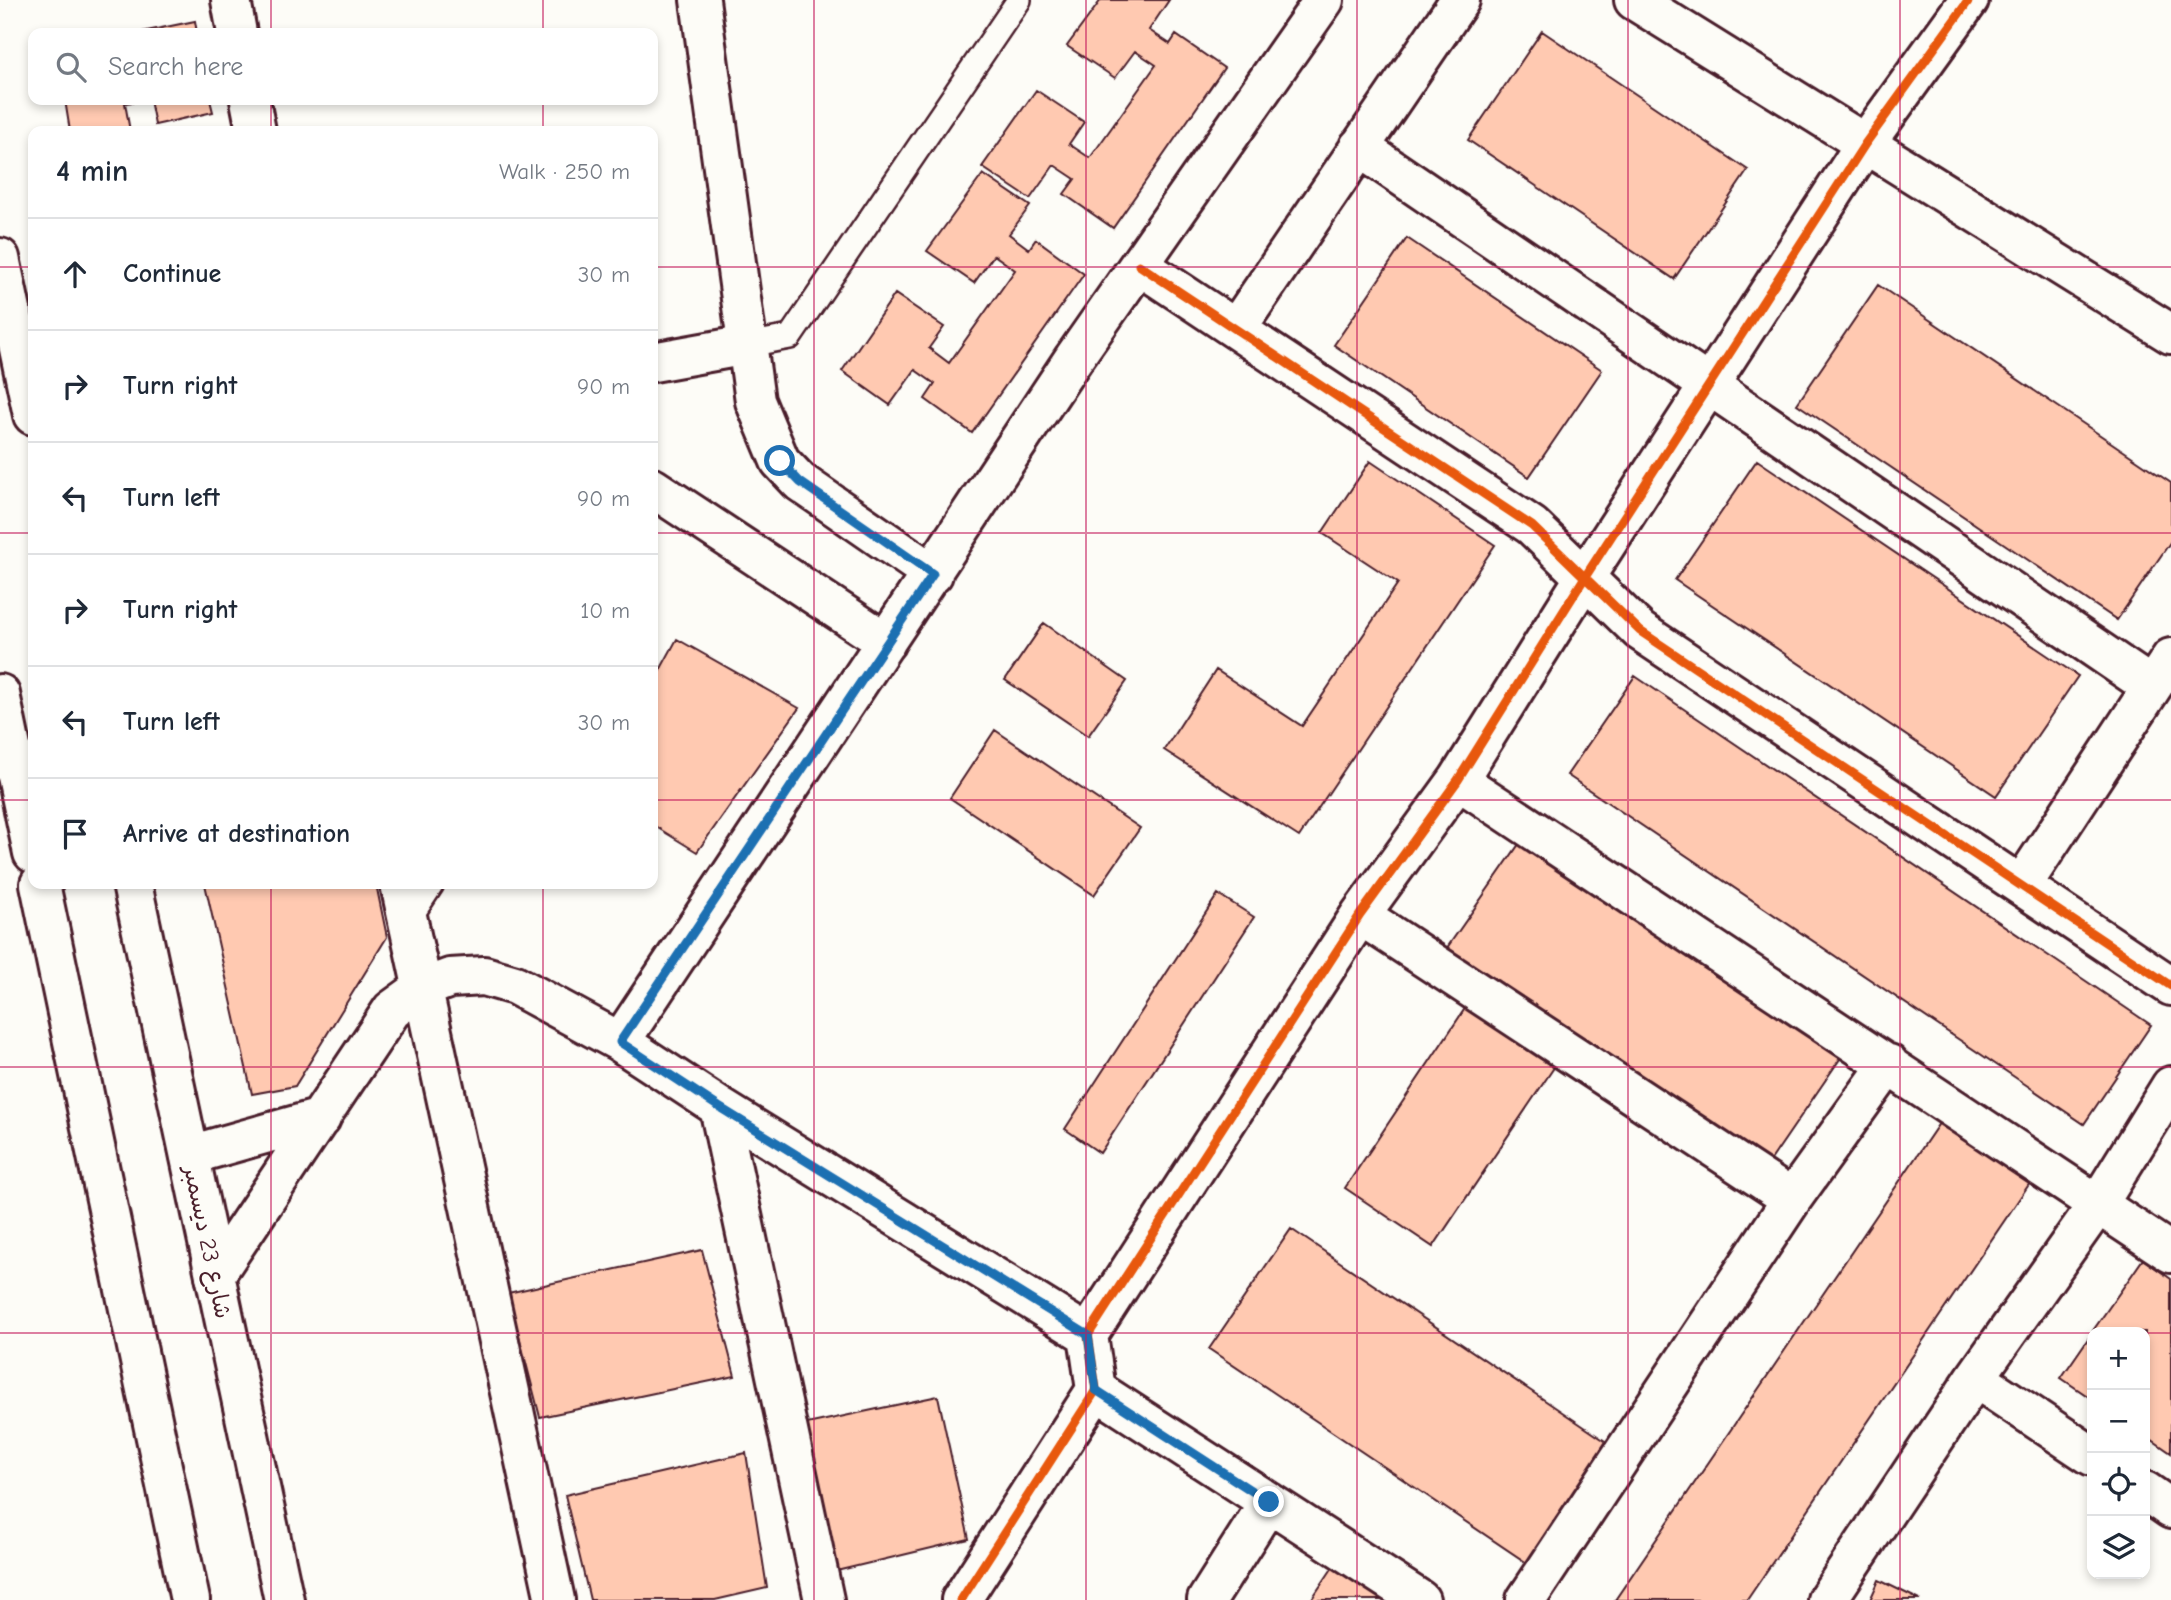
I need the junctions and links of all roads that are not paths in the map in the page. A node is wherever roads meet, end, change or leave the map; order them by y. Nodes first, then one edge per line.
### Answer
1 (230, 0) edge
2 (700, 0) edge
3 (1019, 0) edge
4 (1324, 0) edge
5 (1460, 0) edge
6 (1634, 0) edge
7 (1969, 0) edge
8 (236, 28) edge
9 (251, 105) edge
10 (255, 126) edge
11 (1865, 144) junction
12 (1359, 147) junction
13 (0, 258) edge
14 (1139, 265) junction
15 (1236, 329) junction
16 (2171, 334) edge
17 (747, 345) junction
18 (658, 361) edge
19 (1710, 385) junction
20 (28, 391) edge
21 (658, 491) edge
22 (933, 574) junction
23 (1585, 577) junction
24 (886, 642) junction
25 (2161, 673) edge
26 (0, 694) edge
27 (1458, 780) junction
28 (28, 829) edge
29 (2022, 885) junction
30 (41, 889) edge
31 (133, 889) edge
32 (401, 889) edge
33 (429, 889) edge
34 (1360, 915) junction
35 (407, 922) junction
36 (2171, 986) edge
37 (421, 989) junction
38 (620, 1042) junction
39 (1889, 1064) junction
40 (2171, 1086) edge
41 (719, 1107) junction
42 (321, 1118) junction
43 (190, 1155) junction
44 (1792, 1199) junction
45 (2098, 1205) junction
46 (2171, 1253) edge
47 (215, 1275) junction
48 (1088, 1335) junction
49 (1975, 1378) junction
50 (1096, 1390) junction
51 (2088, 1453) edge
52 (2150, 1495) edge
53 (1269, 1502) junction
54 (2171, 1509) edge
55 (964, 1599) edge
56 (190, 1600) edge
57 (284, 1600) edge
58 (555, 1600) edge
59 (824, 1600) edge
60 (1207, 1600) edge
61 (1420, 1600) edge
62 (1526, 1600) edge
63 (1827, 1600) edge

1 - 8 street
2 - 17 street
3 - 17 lane
4 - 14 street
5 - 12 street
6 - 11 street
7 - 11 street
9 - 10 street
11 - 16 street
11 - 19 street
12 - 15 street
12 - 19 street
13 - 20 street
14 - 15 street
14 - 22 street
15 - 23 street
17 - 18 street
17 - 22 street
19 - 23 street
19 - 25 street
21 - 24 street
22 - 24 street
23 - 27 street
23 - 29 street
24 - 38 street
25 - 29 street
26 - 28 street
27 - 34 street
27 - 39 street
29 - 36 street
30 - 56 street
31 - 43 street, شارع 23 ديسمبر
32 - 35 street
33 - 35 lane
34 - 44 street
34 - 48 street
35 - 37 street
37 - 38 street
37 - 42 street
37 - 58 street
38 - 41 street
39 - 44 street
39 - 45 street
40 - 45 street
41 - 48 street
41 - 59 street
42 - 43 street
42 - 47 street
43 - 47 street, شارع 23 ديسمبر
44 - 62 street
45 - 46 street
45 - 49 street
47 - 57 street, شارع 23 ديسمبر
48 - 50 street
49 - 51 street
49 - 63 street
50 - 53 street
50 - 55 street
52 - 54 street
53 - 60 street
53 - 61 street

